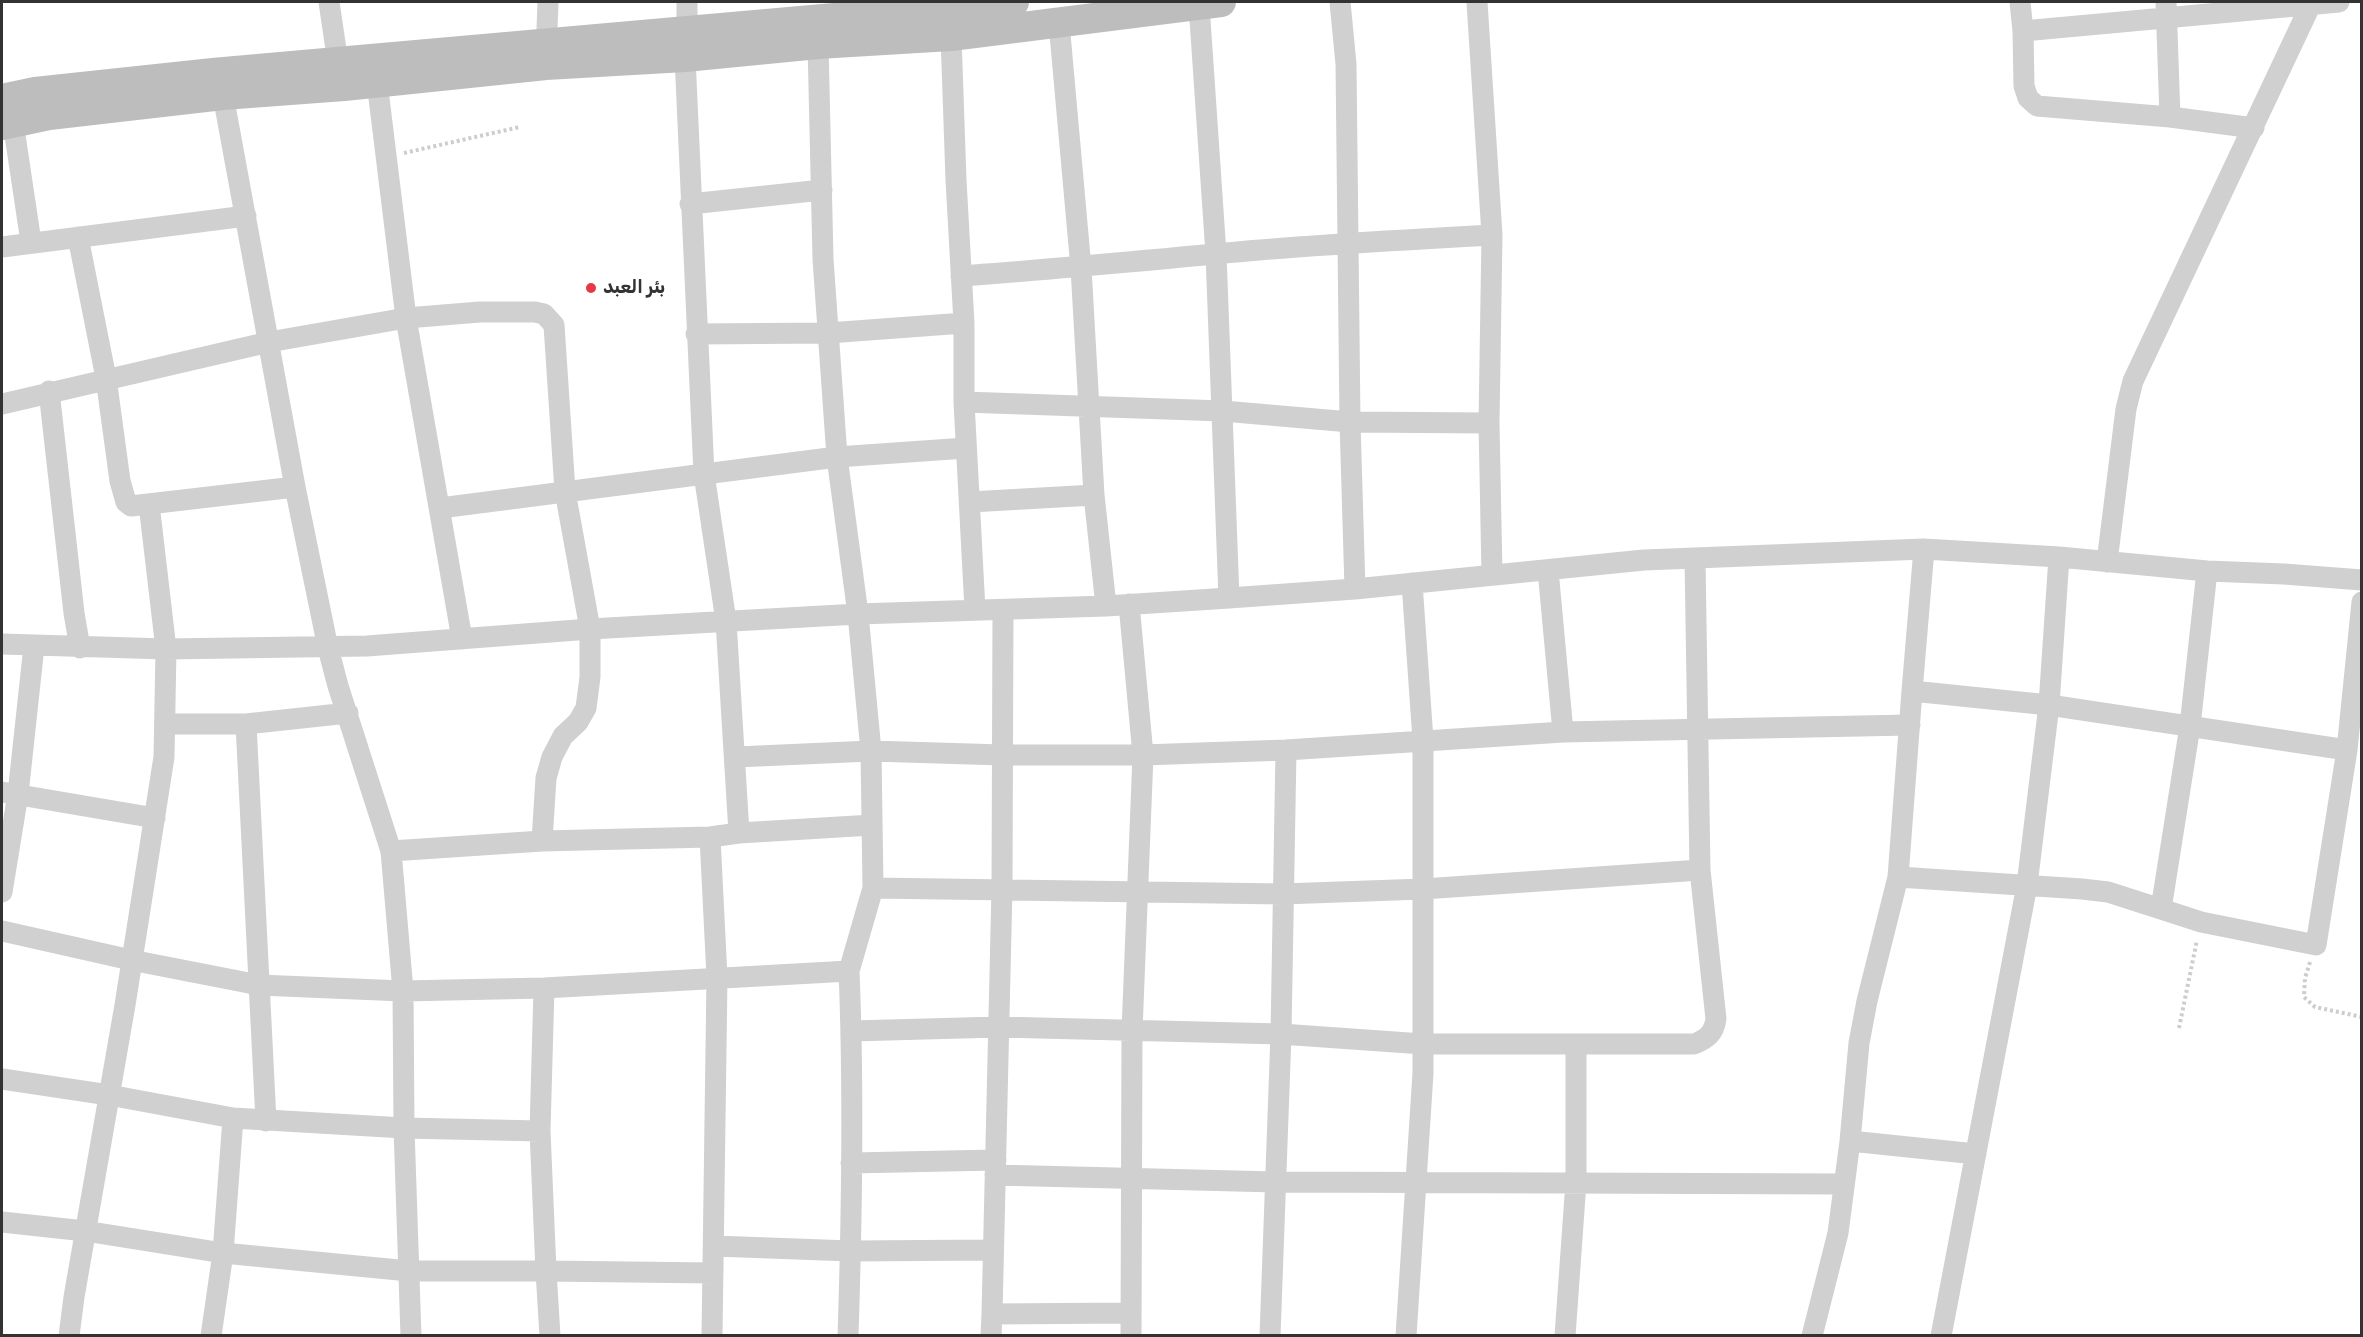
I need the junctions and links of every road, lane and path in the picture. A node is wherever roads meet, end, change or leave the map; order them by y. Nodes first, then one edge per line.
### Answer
1 (328, 2) edge
2 (548, 2) edge
3 (1014, 2) edge
4 (1340, 2) edge
5 (1477, 2) edge
6 (2020, 2) edge
7 (2339, 2) edge
8 (1210, 3) edge
9 (2311, 4) junction
10 (2167, 9) edge
11 (949, 15) edge
12 (811, 22) edge
13 (1059, 23) junction
14 (686, 29) edge
15 (2024, 31) junction
16 (546, 55) junction
17 (338, 63) junction
18 (377, 82) junction
19 (181, 88) junction
20 (223, 95) junction
21 (5, 116) edge
22 (2170, 117) junction
23 (520, 127) dead end
24 (2254, 128) junction
25 (386, 157) junction
26 (822, 190) junction
27 (690, 204) junction
28 (246, 216) junction
29 (1492, 235) junction
30 (78, 237) junction
31 (31, 242) junction
32 (1349, 243) junction
33 (2, 247) edge
34 (1216, 254) junction
35 (1081, 268) junction
36 (961, 276) junction
37 (406, 318) junction
38 (964, 323) junction
39 (828, 333) junction
40 (696, 334) junction
41 (269, 342) junction
42 (106, 378) junction
43 (49, 391) junction
44 (964, 402) junction
45 (2, 404) edge
46 (1088, 406) junction
47 (1223, 411) junction
48 (1350, 422) junction
49 (1489, 423) junction
50 (966, 448) junction
51 (837, 457) junction
52 (704, 474) junction
53 (295, 487) junction
54 (565, 491) junction
55 (1094, 495) junction
56 (970, 502) junction
57 (149, 504) junction
58 (440, 508) junction
59 (1924, 549) junction
60 (2059, 557) junction
61 (1695, 559) junction
62 (2107, 562) junction
63 (1548, 570) junction
64 (2207, 572) junction
65 (1492, 575) junction
66 (2361, 580) edge
67 (1412, 583) junction
68 (1355, 589) junction
69 (1229, 598) junction
70 (2361, 602) edge
71 (1129, 604) junction
72 (1106, 606) junction
73 (975, 610) junction
74 (1003, 610) junction
75 (858, 614) junction
76 (726, 621) junction
77 (590, 629) junction
78 (462, 639) junction
79 (2, 644) edge
80 (34, 646) junction
81 (80, 648) junction
82 (328, 648) junction
83 (166, 649) junction
84 (1912, 691) junction
85 (2049, 705) junction
86 (348, 713) junction
87 (165, 724) junction
88 (246, 724) junction
89 (1910, 725) junction
90 (2190, 726) junction
91 (1698, 730) junction
92 (1563, 732) junction
93 (1423, 740) junction
94 (1287, 750) junction
95 (2347, 750) junction
96 (871, 751) junction
97 (1003, 755) junction
98 (1143, 755) junction
99 (736, 757) junction
100 (10, 793) edge
101 (155, 818) junction
102 (872, 825) junction
103 (739, 833) junction
104 (710, 837) junction
105 (542, 841) junction
106 (391, 851) junction
107 (1700, 870) junction
108 (1898, 877) junction
109 (2027, 885) junction
110 (873, 888) junction
111 (1002, 888) junction
112 (1423, 889) junction
113 (2, 892) edge
114 (1137, 892) junction
115 (1283, 894) junction
116 (2161, 909) junction
117 (2201, 922) junction
118 (2, 931) edge
119 (2316, 945) junction
120 (131, 960) junction
121 (849, 971) junction
122 (717, 978) junction
123 (259, 985) junction
124 (544, 988) junction
125 (403, 991) junction
126 (2361, 1016) edge
127 (999, 1027) junction
128 (2179, 1028) dead end
129 (1132, 1030) junction
130 (852, 1031) junction
131 (1281, 1034) junction
132 (1423, 1044) junction
133 (1576, 1044) junction
134 (2, 1079) edge
135 (109, 1095) junction
136 (233, 1118) junction
137 (266, 1121) junction
138 (404, 1128) junction
139 (540, 1131) junction
140 (1850, 1141) junction
141 (1976, 1154) junction
142 (851, 1163) junction
143 (995, 1168) junction
144 (1133, 1180) junction
145 (1416, 1181) junction
146 (1276, 1182) junction
147 (1576, 1182) junction
148 (1844, 1184) junction
149 (2, 1222) edge
150 (85, 1231) junction
151 (714, 1246) junction
152 (993, 1250) junction
153 (851, 1251) junction
154 (223, 1253) junction
155 (409, 1271) junction
156 (546, 1271) junction
157 (713, 1273) junction
158 (1131, 1313) junction
159 (992, 1314) junction
160 (69, 1335) edge
161 (211, 1335) edge
162 (411, 1335) edge
163 (550, 1335) edge
164 (712, 1335) edge
165 (848, 1335) edge
166 (991, 1335) edge
167 (1131, 1335) edge
168 (1270, 1335) edge
169 (1406, 1335) edge
170 (1565, 1335) edge
171 (1812, 1335) edge
172 (1941, 1335) edge

1 - 17 street
2 - 16 street
3 - 11 main road
4 - 32 street
5 - 29 street
6 - 15 street
7 - 9 street
8 - 13 main road
8 - 34 street
9 - 10 street
9 - 24 street
10 - 15 street
10 - 22 street
11 - 12 main road
11 - 13 main road
11 - 36 street
12 - 14 main road
12 - 26 street
13 - 35 street
14 - 16 main road
14 - 27 street
15 - 22 street
16 - 17 main road
16 - 18 main road
17 - 19 main road
18 - 20 main road
18 - 25 street
19 - 20 main road
19 - 21 main road
20 - 28 street
21 - 31 street
22 - 24 street
23 - 25 path
24 - 62 street
25 - 37 street
26 - 27 street
26 - 39 street
27 - 40 street
28 - 30 street
28 - 41 street
29 - 32 street
29 - 49 street
30 - 31 street
30 - 42 street
31 - 33 street
32 - 34 street
32 - 48 street
34 - 35 street
34 - 47 street
35 - 36 street
35 - 46 street
36 - 38 street
37 - 41 street
37 - 54 street
37 - 58 street
38 - 39 street
38 - 44 street
39 - 40 street
39 - 51 street
40 - 52 street
41 - 42 street
41 - 53 street
42 - 43 street
42 - 57 street
43 - 45 street
43 - 81 street
44 - 46 street
44 - 50 street
46 - 47 street
46 - 55 street
47 - 48 street
47 - 69 street
48 - 49 street
48 - 68 street
49 - 65 street
50 - 51 street
50 - 56 street
51 - 52 street
51 - 75 street
52 - 54 street
52 - 76 street
53 - 57 street
53 - 82 street
54 - 58 street
54 - 77 street
55 - 56 street
55 - 72 street
56 - 73 street
57 - 83 street
58 - 78 street
59 - 60 street
59 - 61 street
59 - 84 street
60 - 62 street
60 - 85 street
61 - 63 street
61 - 91 street
62 - 64 street
63 - 65 street
63 - 92 street
64 - 66 street
64 - 90 street
65 - 67 street
67 - 68 street
67 - 93 street
68 - 69 street
69 - 71 street
70 - 95 street
71 - 72 street
71 - 98 street
72 - 74 street
73 - 74 street
73 - 75 street
74 - 97 street
75 - 76 street
75 - 96 street
76 - 77 street
76 - 99 street
77 - 78 street
77 - 105 street
78 - 82 street
79 - 80 street
80 - 81 street
80 - 100 street
81 - 83 street
82 - 83 street
82 - 86 street
83 - 87 street
84 - 85 street
84 - 89 street
85 - 90 street
85 - 109 street
86 - 88 street
86 - 106 street
87 - 88 street
87 - 101 street
88 - 123 street
89 - 91 street
89 - 108 street
90 - 95 street
90 - 116 street
91 - 92 street
91 - 107 street
92 - 93 street
93 - 94 street
93 - 112 street
94 - 98 street
94 - 115 street
95 - 119 street
96 - 97 street
96 - 99 street
96 - 102 street
97 - 98 street
97 - 111 street
98 - 114 street
99 - 103 street
100 - 101 street
100 - 113 street
101 - 120 street
102 - 103 street
102 - 110 street
103 - 104 street
104 - 105 street
104 - 122 street
105 - 106 street
106 - 125 street
107 - 112 street
107 - 133 street
108 - 109 street
108 - 140 street
109 - 116 street
109 - 141 street
110 - 111 street
110 - 121 street
111 - 114 street
111 - 127 street
112 - 115 street
112 - 132 street
114 - 115 street
114 - 129 street
115 - 131 street
116 - 117 street
117 - 119 street
117 - 128 path
118 - 120 street
119 - 126 path
120 - 123 street
120 - 135 street
121 - 122 street
121 - 130 street
122 - 124 street
122 - 151 street
123 - 125 street
123 - 137 street
124 - 125 street
124 - 139 street
125 - 138 street
127 - 129 street
127 - 130 street
127 - 143 street
129 - 131 street
129 - 144 street
130 - 142 street
131 - 132 street
131 - 146 street
132 - 133 street
132 - 145 street
133 - 147 street
134 - 135 street
135 - 136 street
135 - 150 street
136 - 137 street
136 - 154 street
137 - 138 street
138 - 139 street
138 - 155 street
139 - 156 street
140 - 141 street
140 - 148 street
141 - 172 street
142 - 143 street
142 - 153 street
143 - 144 street
143 - 152 street
144 - 146 street
144 - 158 street
145 - 146 street
145 - 147 street
145 - 169 street
146 - 168 street
147 - 148 street
147 - 170 street
148 - 171 street
149 - 150 street
150 - 154 street
150 - 160 street
151 - 153 street
151 - 157 street
152 - 153 street
152 - 159 street
153 - 165 street
154 - 155 street
154 - 161 street
155 - 156 street
155 - 162 street
156 - 157 street
156 - 163 street
157 - 164 street
158 - 159 street
158 - 167 street
159 - 166 street

